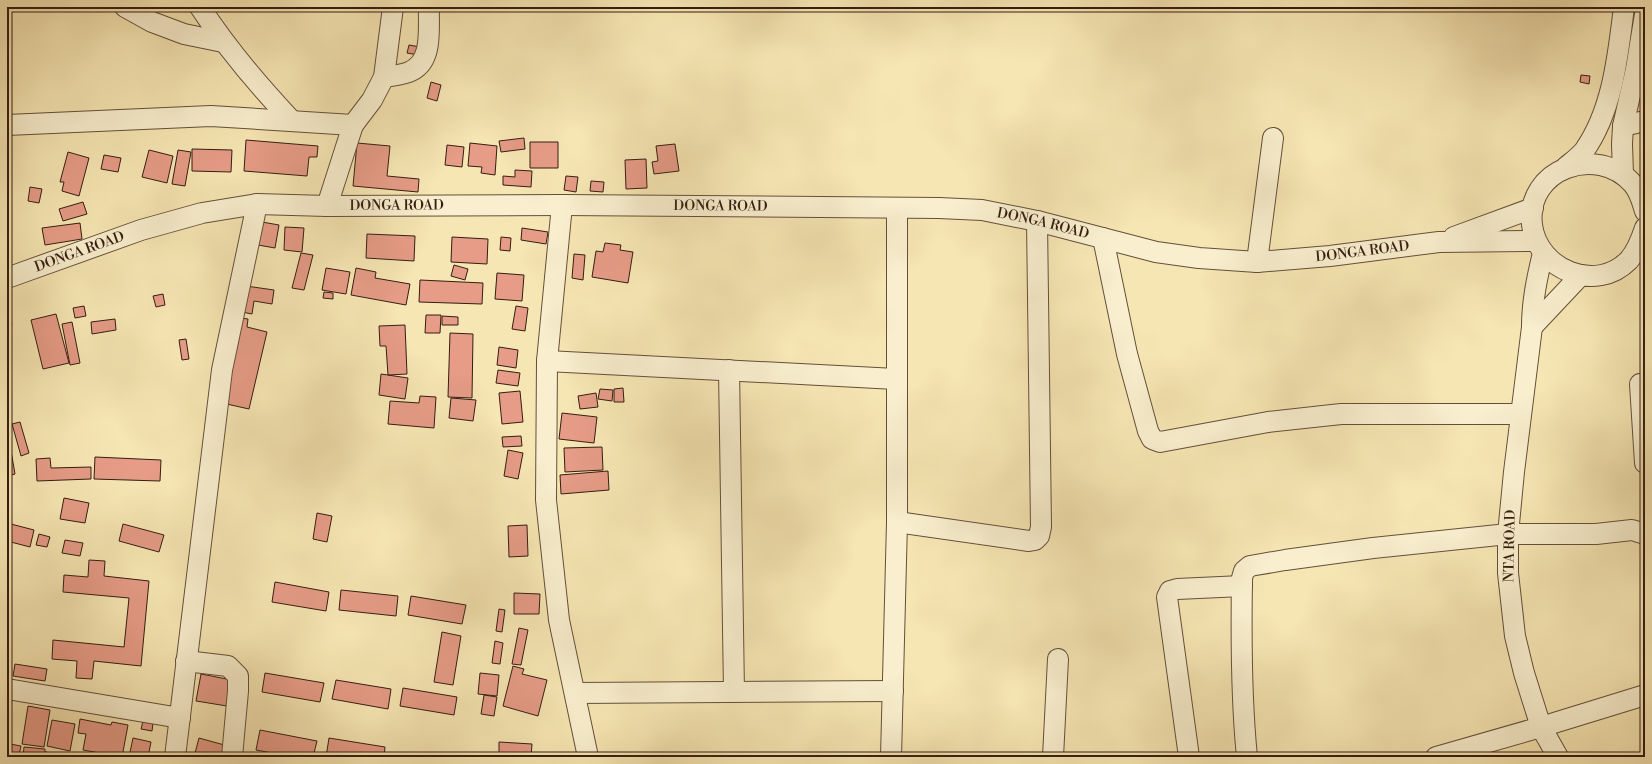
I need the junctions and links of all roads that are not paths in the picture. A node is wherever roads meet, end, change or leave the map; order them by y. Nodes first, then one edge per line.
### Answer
1 (125, 7) edge
2 (200, 7) edge
3 (393, 7) edge
4 (428, 7) edge
5 (1624, 7) edge
6 (1645, 14) edge
7 (223, 42) junction
8 (384, 77) junction
9 (292, 121) junction
10 (1645, 121) edge
11 (7, 125) edge
12 (353, 125) junction
13 (1623, 126) junction
14 (1273, 138) dead end
15 (1566, 168) junction
16 (1623, 174) junction
17 (257, 204) junction
18 (562, 205) junction
19 (327, 206) junction
20 (897, 208) junction
21 (1533, 208) junction
22 (1645, 211) edge
23 (1037, 221) junction
24 (1645, 228) edge
25 (1103, 238) junction
26 (1439, 242) junction
27 (1540, 247) junction
28 (1637, 261) edge
29 (1257, 262) junction
30 (1581, 276) junction
31 (7, 278) edge
32 (1532, 327) junction
33 (547, 361) junction
34 (730, 370) junction
35 (896, 378) junction
36 (1640, 384) dead end
37 (1520, 414) junction
38 (1645, 463) edge
39 (897, 522) junction
40 (1508, 534) junction
41 (1645, 534) edge
42 (1242, 586) junction
43 (1058, 659) dead end
44 (186, 661) junction
45 (7, 689) edge
46 (893, 691) junction
47 (734, 692) junction
48 (575, 693) junction
49 (1645, 694) edge
50 (180, 718) junction
51 (1541, 727) junction
52 (175, 757) edge
53 (232, 757) edge
54 (588, 757) edge
55 (892, 757) edge
56 (1053, 757) edge
57 (1189, 757) edge
58 (1247, 757) edge
59 (1436, 757) edge
60 (1558, 757) edge

1 - 7 street
2 - 7 street
3 - 8 street
4 - 8 street
5 - 15 street
6 - 13 street
7 - 9 street
8 - 12 street
9 - 11 street
9 - 12 street
10 - 13 street
12 - 19 street
13 - 16 street
14 - 29 street
15 - 16 street
15 - 21 street
16 - 22 street
17 - 19 street, DONGA ROAD
17 - 31 street, DONGA ROAD
17 - 44 street
18 - 19 street, DONGA ROAD
18 - 20 street, DONGA ROAD
18 - 33 street
20 - 23 street, DONGA ROAD
20 - 35 street
21 - 26 street
21 - 27 street
23 - 25 street, DONGA ROAD
23 - 39 street
24 - 28 street
25 - 29 street, DONGA ROAD
25 - 37 street
26 - 27 street
26 - 29 street, DONGA ROAD
27 - 30 street
27 - 32 street, NTA ROAD
28 - 30 street
30 - 32 street
32 - 37 street, NTA ROAD
33 - 34 street
33 - 48 street
34 - 35 street
34 - 47 street
35 - 39 street
36 - 38 street
37 - 40 street, NTA ROAD
39 - 46 street
40 - 41 street
40 - 42 street
40 - 51 street, NTA ROAD
42 - 57 street
42 - 58 street
43 - 56 street
44 - 50 street
44 - 53 street
45 - 50 street
46 - 47 street
46 - 55 street
47 - 48 street
48 - 54 street
49 - 51 street
50 - 52 street
51 - 59 street
51 - 60 street, NTA ROAD

